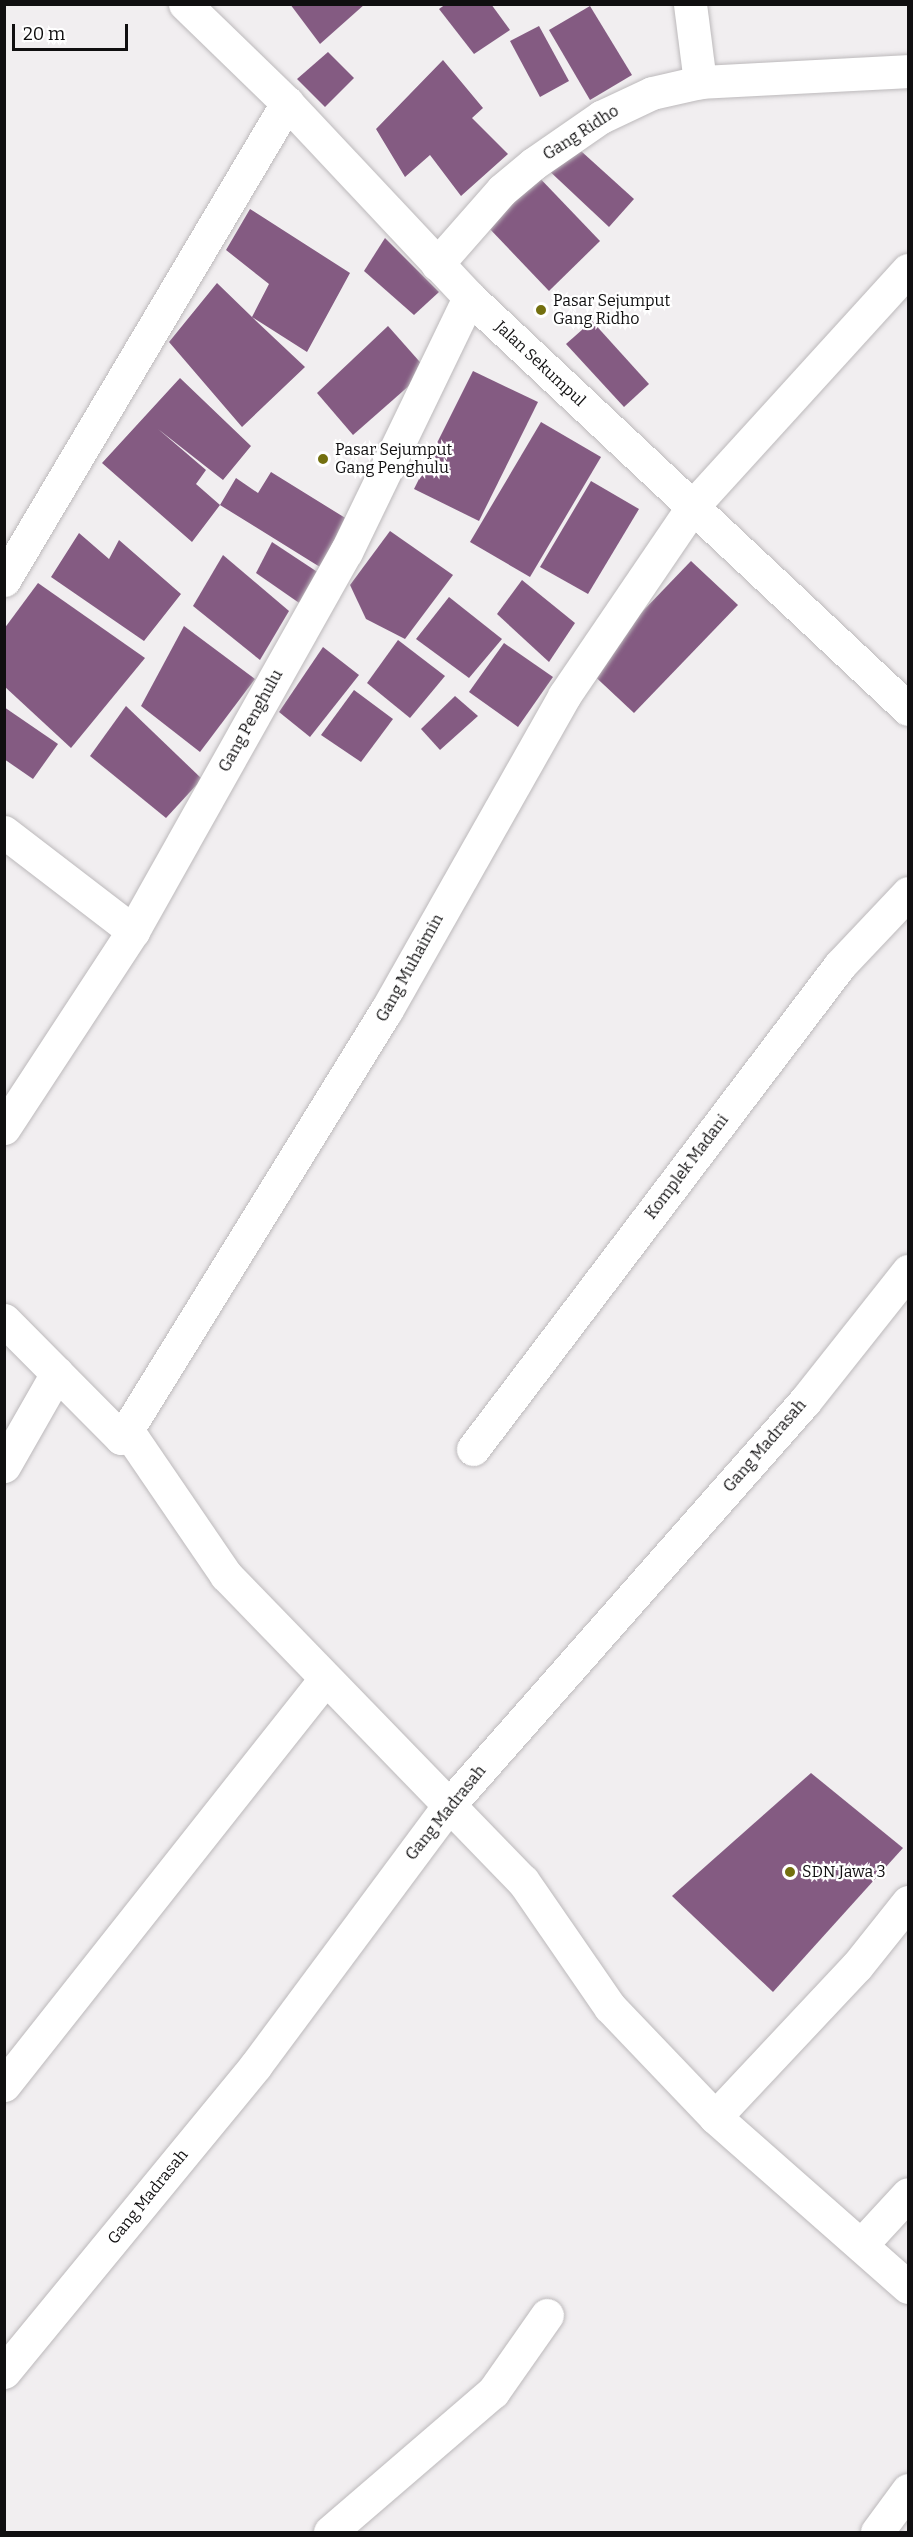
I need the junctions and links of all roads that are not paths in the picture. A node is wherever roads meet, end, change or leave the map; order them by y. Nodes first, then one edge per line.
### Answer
1 (185, 4) edge
2 (690, 4) edge
3 (909, 70) edge
4 (700, 82) junction
5 (287, 103) junction
6 (437, 264) junction
7 (909, 270) edge
8 (469, 297) junction
9 (693, 506) junction
10 (4, 580) edge
11 (909, 709) edge
12 (4, 832) edge
13 (909, 893) edge
14 (133, 931) junction
15 (4, 1128) edge
16 (909, 1271) edge
17 (4, 1320) edge
18 (57, 1373) junction
19 (127, 1430) junction
20 (473, 1449) dead end
21 (4, 1466) edge
22 (325, 1680) junction
23 (449, 1805) junction
24 (909, 1902) edge
25 (4, 2085) edge
26 (715, 2117) junction
27 (909, 2194) edge
28 (861, 2245) junction
29 (909, 2287) edge
30 (547, 2315) dead end
31 (4, 2372) edge
32 (909, 2490) edge
33 (330, 2532) edge
34 (877, 2532) edge

1 - 5 street, Jalan Sekumpul
2 - 4 street
3 - 4 street, Gang Ridho
4 - 6 street, Gang Ridho
5 - 6 street, Jalan Sekumpul
5 - 10 street
6 - 8 street, Jalan Sekumpul
7 - 9 street, Gang Muhaimin
8 - 9 street, Jalan Sekumpul
8 - 14 street, Gang Penghulu
9 - 11 street, Jalan Sekumpul
9 - 19 street, Gang Muhaimin
12 - 14 street
13 - 20 street, Komplek Madani
14 - 15 street, Gang Penghulu
16 - 23 street, Gang Madrasah
17 - 18 street
18 - 19 street
18 - 21 street
19 - 22 street
22 - 23 street
22 - 25 street
23 - 26 street
23 - 31 street, Gang Madrasah
24 - 26 street
26 - 28 street
27 - 28 street
28 - 29 street
30 - 33 street
32 - 34 street

